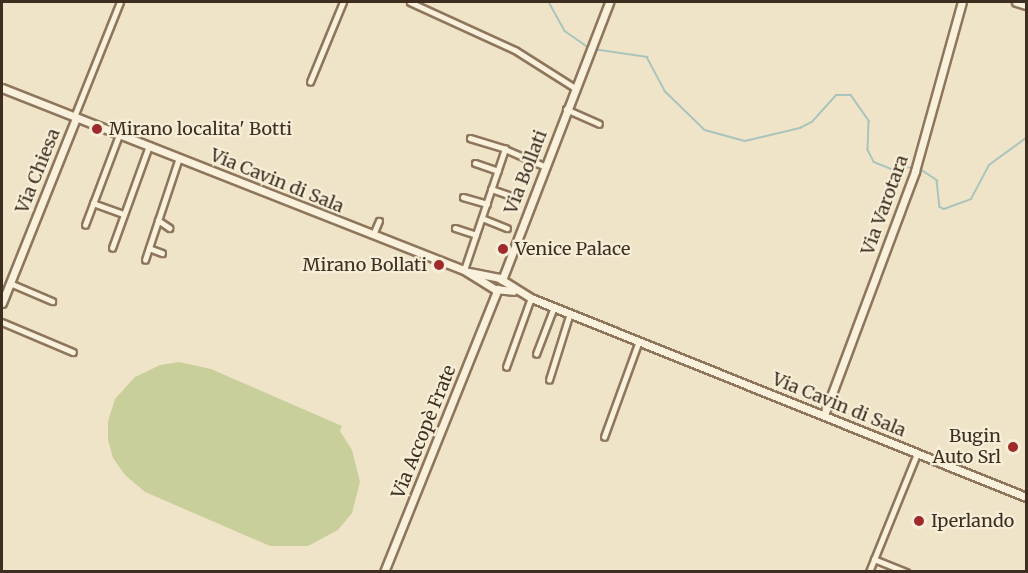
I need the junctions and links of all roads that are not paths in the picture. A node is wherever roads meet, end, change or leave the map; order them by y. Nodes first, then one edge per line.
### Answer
1 (120, 2) edge
2 (343, 2) edge
3 (410, 2) edge
4 (609, 2) edge
5 (962, 2) edge
6 (310, 82) dead end
7 (2, 88) edge
8 (575, 88) junction
9 (566, 109) junction
10 (75, 117) junction
11 (599, 124) dead end
12 (119, 135) junction
13 (470, 138) dead end
14 (149, 146) junction
15 (505, 149) junction
16 (179, 158) junction
17 (476, 164) dead end
18 (544, 166) junction
19 (498, 171) junction
20 (491, 189) junction
21 (463, 197) dead end
22 (514, 197) dead end
23 (93, 203) junction
24 (486, 204) junction
25 (124, 214) junction
26 (482, 218) junction
27 (158, 220) junction
28 (379, 221) dead end
29 (85, 225) dead end
30 (170, 228) dead end
31 (455, 228) dead end
32 (507, 228) dead end
33 (374, 235) junction
34 (476, 235) junction
35 (112, 248) dead end
36 (149, 248) junction
37 (162, 253) dead end
38 (145, 260) dead end
39 (467, 271) junction
40 (10, 283) junction
41 (497, 283) junction
42 (531, 298) junction
43 (52, 301) dead end
44 (2, 303) edge
45 (554, 307) junction
46 (570, 313) junction
47 (2, 322) edge
48 (639, 341) junction
49 (73, 352) dead end
50 (537, 354) dead end
51 (506, 367) dead end
52 (549, 380) dead end
53 (824, 415) junction
54 (604, 437) dead end
55 (916, 456) dead end
56 (1026, 497) edge
57 (874, 559) junction
58 (384, 572) edge
59 (869, 572) edge
60 (906, 572) edge

1 - 10 street
2 - 6 street
3 - 8 street
4 - 8 main road, Via Bollati
5 - 53 main road, Via Varotara
7 - 10 main road, Via Cavin di Sala
8 - 9 main road, Via Bollati
9 - 11 street
9 - 18 main road, Via Bollati
10 - 12 main road, Via Cavin di Sala
10 - 40 main road, Via Chiesa
12 - 14 main road, Via Cavin di Sala
12 - 23 street
13 - 15 street
14 - 16 main road, Via Cavin di Sala
14 - 25 street
15 - 18 street
15 - 19 street
16 - 27 street
16 - 33 main road, Via Cavin di Sala
17 - 19 street
18 - 41 main road, Via Bollati
19 - 20 street
20 - 22 street
20 - 24 street
21 - 24 street
23 - 25 street
23 - 29 street
24 - 26 street
25 - 35 street
26 - 32 street
26 - 34 street
27 - 30 street
27 - 36 street
28 - 33 street
31 - 34 street
33 - 39 main road, Via Cavin di Sala
34 - 39 street
36 - 37 street
36 - 38 street
39 - 41 main road, Via Cavin di Sala
40 - 43 street
40 - 44 main road, Via Chiesa
41 - 42 main road, Via Cavin di Sala
41 - 58 main road, Via Accopè Frate
42 - 45 main road, Via Cavin di Sala
42 - 51 street
45 - 46 main road, Via Cavin di Sala
45 - 50 street
46 - 48 main road, Via Cavin di Sala
46 - 52 street
47 - 49 street
48 - 53 main road, Via Cavin di Sala
48 - 54 street
53 - 56 main road, Via Cavin di Sala
55 - 57 street
57 - 59 street
57 - 60 street

